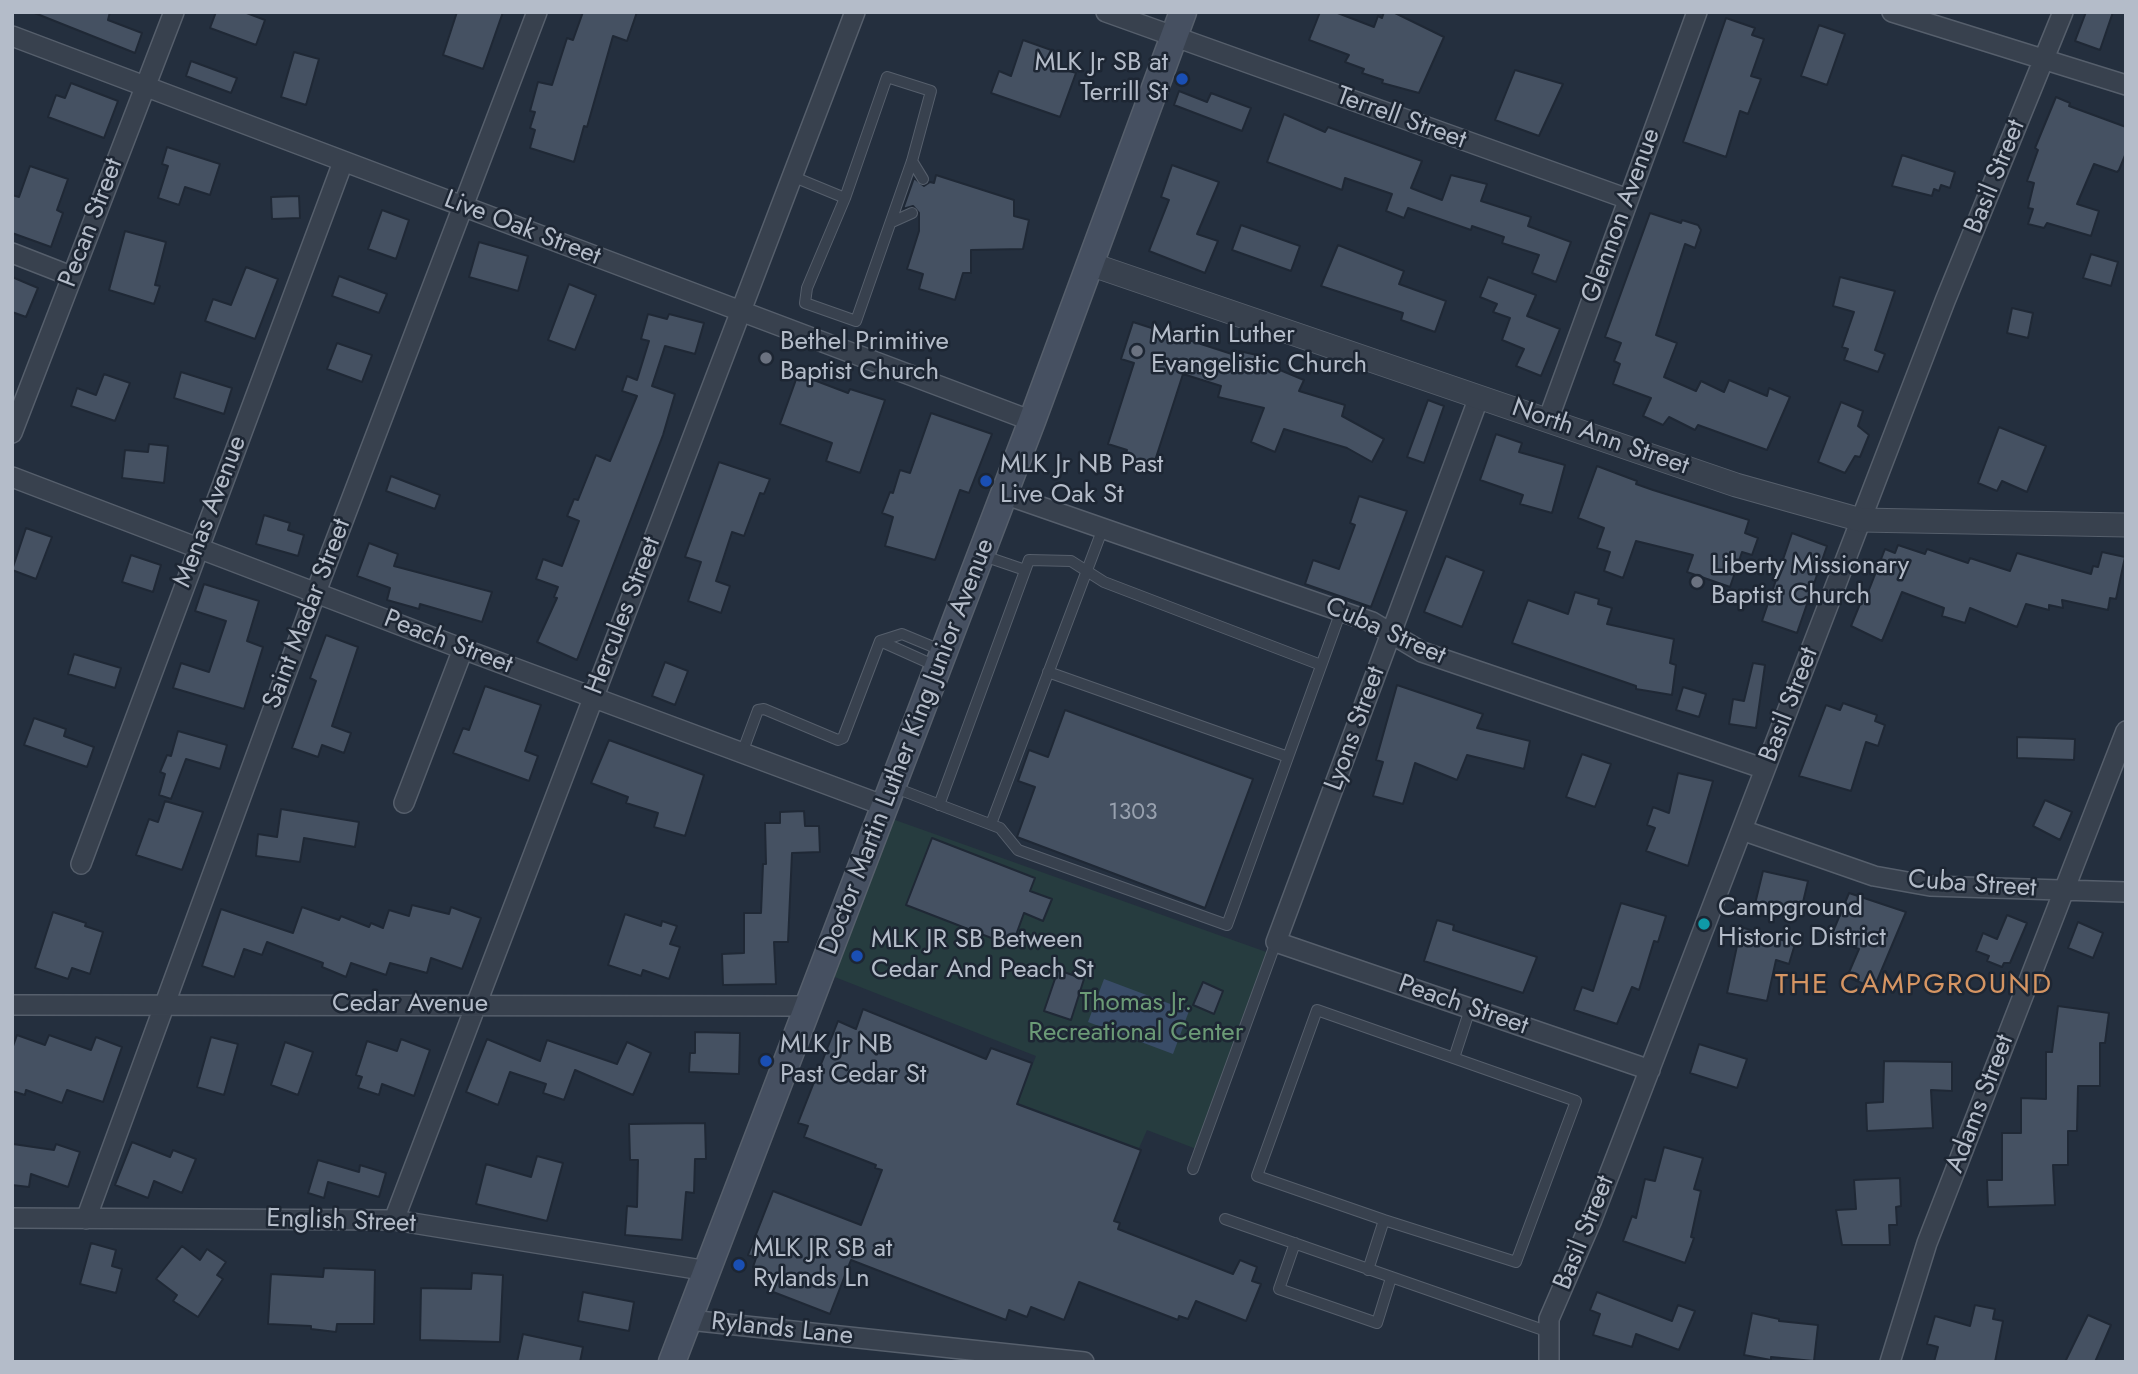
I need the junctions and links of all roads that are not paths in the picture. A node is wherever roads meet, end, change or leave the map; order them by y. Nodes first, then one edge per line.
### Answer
1 (174, 12) edge
2 (537, 12) edge
3 (855, 12) edge
4 (1106, 12) edge
5 (1183, 12) edge
6 (1697, 12) edge
7 (1892, 12) edge
8 (2063, 12) edge
9 (12, 36) edge
10 (1173, 38) junction
11 (2044, 59) junction
12 (2126, 85) edge
13 (145, 87) junction
14 (912, 161) junction
15 (343, 162) junction
16 (794, 177) junction
17 (923, 180) dead end
18 (845, 198) junction
19 (1628, 200) junction
20 (464, 207) junction
21 (912, 213) dead end
22 (892, 222) junction
23 (12, 253) edge
24 (1090, 264) junction
25 (71, 276) junction
26 (743, 313) junction
27 (1479, 397) junction
28 (1548, 420) junction
29 (1032, 421) junction
30 (12, 433) edge
31 (12, 477) edge
32 (1004, 494) junction
33 (1861, 520) junction
34 (2126, 525) edge
35 (1103, 528) junction
36 (198, 547) junction
37 (981, 555) junction
38 (1025, 570) junction
39 (1086, 570) junction
40 (316, 592) junction
41 (1341, 611) junction
42 (1391, 633) junction
43 (880, 641) junction
44 (463, 649) junction
45 (941, 659) junction
46 (1321, 665) junction
47 (1048, 672) junction
48 (592, 698) junction
49 (2126, 732) edge
50 (742, 753) junction
51 (1288, 757) junction
52 (1765, 769) junction
53 (889, 796) junction
54 (404, 803) dead end
55 (939, 804) junction
56 (991, 824) junction
57 (1742, 830) junction
58 (81, 864) dead end
59 (2064, 890) junction
60 (2126, 892) edge
61 (1276, 943) junction
62 (163, 1004) junction
63 (12, 1005) edge
64 (474, 1006) junction
65 (809, 1006) junction
66 (1470, 1009) junction
67 (1454, 1058) junction
68 (1650, 1070) junction
69 (1193, 1169) dead end
70 (12, 1218) edge
71 (86, 1219) junction
72 (1225, 1219) dead end
73 (394, 1220) junction
74 (1384, 1220) junction
75 (1295, 1243) junction
76 (1368, 1270) junction
77 (708, 1271) junction
78 (1391, 1278) junction
79 (689, 1320) junction
80 (1549, 1332) junction
81 (673, 1362) edge
82 (1084, 1362) edge
83 (1549, 1362) edge
84 (1890, 1362) edge

1 - 13 street, Pecan Street
2 - 20 street, Saint Madar Street
3 - 16 street, Hercules Street
4 - 10 street, Terrell Street
5 - 10 main road, Doctor Martin Luther King Junior Avenue
6 - 19 street, Glennon Avenue
7 - 11 street
8 - 11 street, Basil Street
9 - 13 street, Live Oak Street
10 - 19 street, Terrell Street
10 - 24 main road, Doctor Martin Luther King Junior Avenue
11 - 12 street
11 - 33 street, Basil Street
13 - 15 street, Live Oak Street
13 - 25 street, Pecan Street
14 - 17 lane
14 - 18 lane
14 - 22 lane
15 - 20 street, Live Oak Street
15 - 36 street, Menas Avenue
16 - 18 lane
16 - 26 street, Hercules Street
18 - 22 lane
19 - 28 street, Glennon Avenue
20 - 26 street, Live Oak Street
20 - 40 street, Saint Madar Street
21 - 22 lane
23 - 25 street
24 - 27 street, North Ann Street
24 - 29 main road, Doctor Martin Luther King Junior Avenue
25 - 30 street, Pecan Street
26 - 29 street, Live Oak Street
26 - 48 street, Hercules Street
27 - 28 street, North Ann Street
27 - 42 street, Lyons Street
28 - 33 street, North Ann Street
29 - 32 main road, Doctor Martin Luther King Junior Avenue
31 - 36 street, Peach Street
32 - 35 street, Cuba Street
32 - 37 main road, Doctor Martin Luther King Junior Avenue
33 - 34 street, North Ann Street
33 - 52 street, Basil Street
35 - 39 lane
35 - 41 street, Cuba Street
36 - 40 street, Peach Street
36 - 58 street, Menas Avenue
37 - 38 lane
37 - 45 main road, Doctor Martin Luther King Junior Avenue
38 - 39 lane
38 - 55 lane
39 - 46 lane
39 - 47 lane
40 - 44 street, Peach Street
40 - 62 street, Saint Madar Street
41 - 42 street, Cuba Street
41 - 46 lane
42 - 52 street, Cuba Street
42 - 61 street, Lyons Street
43 - 45 lane
43 - 45 lane
43 - 50 lane
44 - 48 street, Peach Street
44 - 54 street
45 - 53 main road, Doctor Martin Luther King Junior Avenue
46 - 51 lane
47 - 51 lane
47 - 56 lane
48 - 50 street, Peach Street
48 - 64 street, Hercules Street
49 - 59 street, Adams Street
50 - 53 street, Peach Street
51 - 56 lane
52 - 57 street, Basil Street
53 - 55 lane
53 - 65 main road, Doctor Martin Luther King Junior Avenue
55 - 56 lane
57 - 59 street, Cuba Street
57 - 68 street, Basil Street
59 - 60 street, Cuba Street
59 - 84 street, Adams Street
61 - 66 street, Peach Street
61 - 69 lane
62 - 63 street, Cedar Avenue
62 - 64 street, Cedar Avenue
62 - 71 street, Saint Madar Street
64 - 65 street, Cedar Avenue
64 - 73 street, Hercules Street
65 - 77 main road, Doctor Martin Luther King Junior Avenue
66 - 67 lane
66 - 68 street, Peach Street
67 - 74 lane
67 - 74 lane
68 - 80 street, Basil Street
70 - 71 street, English Street
71 - 73 street, English Street
72 - 75 lane
73 - 77 street, English Street
74 - 76 lane
75 - 76 lane
75 - 78 lane
76 - 78 lane
77 - 79 main road, Doctor Martin Luther King Junior Avenue
78 - 80 lane
79 - 81 main road, Doctor Martin Luther King Junior Avenue
79 - 82 street, Rylands Lane
80 - 83 street, Basil Street

